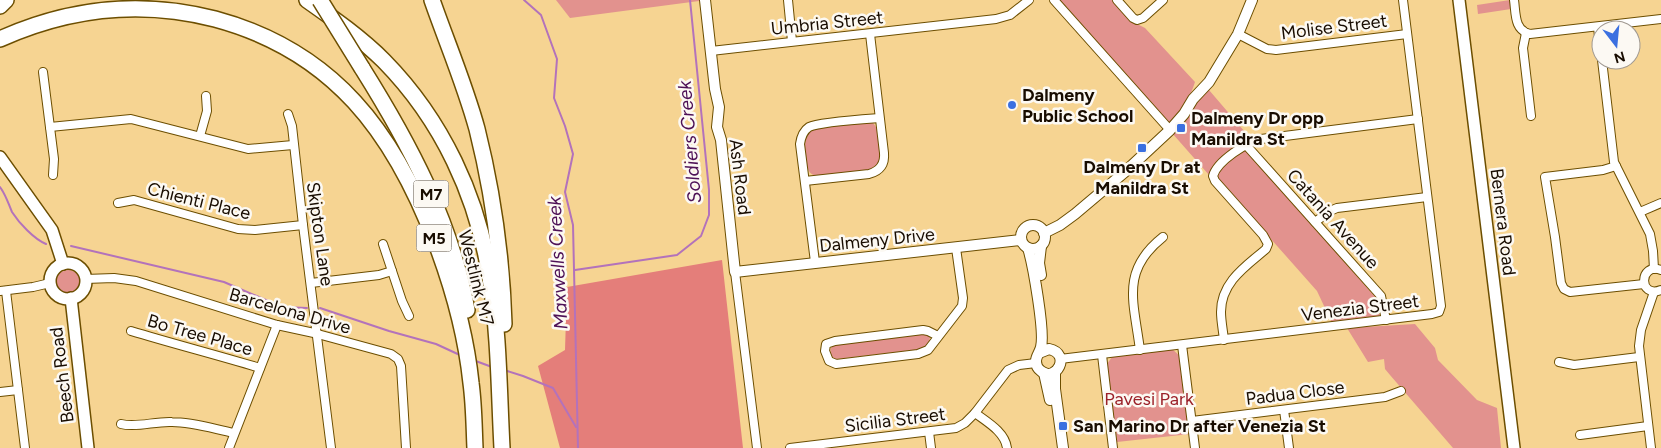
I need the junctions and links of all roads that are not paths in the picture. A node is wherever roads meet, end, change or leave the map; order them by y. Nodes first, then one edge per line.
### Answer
1 (6, 0) edge
2 (308, 0) edge
3 (320, 0) edge
4 (432, 0) edge
5 (705, 0) edge
6 (788, 0) edge
7 (1029, 0) edge
8 (1054, 0) edge
9 (1117, 0) edge
10 (1163, 0) edge
11 (1252, 0) edge
12 (1403, 0) edge
13 (1459, 0) edge
14 (1514, 0) edge
15 (0, 6) edge
16 (1661, 19) edge
17 (1641, 22) edge
18 (1591, 28) edge
19 (1526, 33) junction
20 (870, 34) junction
21 (1238, 34) junction
22 (1407, 34) junction
23 (0, 39) edge
24 (792, 42) junction
25 (711, 51) junction
26 (1603, 70) edge
27 (43, 72) dead end
28 (206, 96) dead end
29 (288, 114) dead end
30 (1531, 116) dead end
31 (879, 118) junction
32 (1418, 119) junction
33 (50, 127) junction
34 (1170, 130) junction
35 (200, 136) junction
36 (293, 145) junction
37 (1246, 145) junction
38 (0, 157) edge
39 (1616, 166) junction
40 (53, 175) dead end
41 (805, 181) junction
42 (1427, 197) junction
43 (118, 203) dead end
44 (1661, 204) edge
45 (1640, 212) junction
46 (1315, 222) junction
47 (303, 225) junction
48 (1044, 233) junction
49 (1164, 237) dead end
50 (383, 244) dead end
51 (1024, 244) junction
52 (1041, 246) junction
53 (956, 248) junction
54 (815, 262) junction
55 (63, 264) junction
56 (1658, 269) edge
57 (392, 271) junction
58 (735, 272) junction
59 (85, 279) junction
60 (50, 283) junction
61 (311, 283) junction
62 (1644, 284) junction
63 (3, 291) edge
64 (1658, 291) edge
65 (71, 298) junction
66 (408, 316) dead end
67 (1386, 320) junction
68 (277, 325) junction
69 (131, 331) dead end
70 (318, 334) junction
71 (468, 335) junction
72 (938, 336) junction
73 (1224, 340) junction
74 (500, 344) junction
75 (1182, 345) junction
76 (1052, 350) junction
77 (1140, 350) junction
78 (1102, 355) junction
79 (1639, 357) junction
80 (1038, 358) junction
81 (1060, 359) junction
82 (1559, 362) dead end
83 (260, 368) junction
84 (1055, 372) junction
85 (1044, 373) junction
86 (474, 383) junction
87 (18, 390) junction
88 (1401, 391) dead end
89 (0, 392) edge
90 (503, 405) junction
91 (1284, 410) junction
92 (975, 413) junction
93 (1192, 421) junction
94 (121, 424) dead end
95 (1648, 426) junction
96 (929, 432) junction
97 (234, 434) junction
98 (1580, 435) dead end
99 (836, 446) edge
100 (25, 448) edge
101 (88, 448) edge
102 (229, 448) edge
103 (331, 448) edge
104 (406, 448) edge
105 (475, 448) edge
106 (480, 448) edge
107 (502, 448) edge
108 (508, 448) edge
109 (757, 448) edge
110 (790, 448) edge
111 (931, 448) edge
112 (1007, 448) edge
113 (1056, 448) edge
114 (1062, 448) edge
115 (1113, 448) edge
116 (1195, 448) edge
117 (1289, 448) edge
118 (1514, 448) edge
119 (1651, 448) edge

1 - 15 highway
2 - 74 highway, M7
3 - 71 highway, Westlink M7 / M7, bridge
4 - 74 highway, Westlink M7 / M7
5 - 25 street, Ash Road
6 - 24 street
7 - 20 street, Umbria Street
8 - 34 street
9 - 10 street
11 - 21 street
12 - 22 street, Venezia Street
13 - 118 main road, Bernera Road
14 - 19 street
16 - 17 street
18 - 19 street
19 - 30 street
20 - 24 street, Umbria Street
20 - 31 street
21 - 22 street, Molise Street
21 - 34 street
22 - 32 street, Venezia Street
23 - 71 highway, M5
24 - 25 street, Umbria Street
25 - 58 street, Ash Road
26 - 39 street
27 - 33 street
28 - 35 street
29 - 36 street, Skipton Lane
31 - 41 street
31 - 41 street
32 - 37 street
32 - 42 street, Venezia Street
33 - 35 street
33 - 40 street
34 - 48 street
35 - 36 street
36 - 47 street, Skipton Lane
37 - 46 street, Catania Avenue
37 - 73 street
38 - 55 main road
39 - 45 street
39 - 62 street
41 - 54 street
42 - 46 street
42 - 67 street, Venezia Street
43 - 47 street, Chienti Place
44 - 45 street
45 - 56 street
46 - 67 street, Catania Avenue
47 - 61 street, Skipton Lane
48 - 51 street
48 - 52 street
49 - 77 street
50 - 57 street
51 - 52 street
51 - 53 street, Dalmeny Drive
51 - 80 street
52 - 76 street
53 - 54 street, Dalmeny Drive
53 - 72 street
54 - 58 street, Dalmeny Drive
55 - 59 main road
55 - 60 main road
56 - 62 street
57 - 61 street
57 - 66 street
58 - 109 street, Ash Road
59 - 65 main road
59 - 68 street, Barcelona Drive
60 - 63 street
60 - 65 main road
61 - 70 street, Skipton Lane
62 - 64 street
63 - 87 street
64 - 79 street
65 - 101 main road, Beech Road
67 - 73 street, Venezia Street
68 - 70 street, Barcelona Drive
68 - 83 street
69 - 83 street, Bo Tree Place
70 - 103 street, Skipton Lane
70 - 104 street, Barcelona Drive
71 - 86 highway, M5
72 - 72 street
73 - 75 street, Venezia Street
74 - 90 highway, M7
75 - 77 street, Venezia Street
75 - 93 street
76 - 80 street
76 - 81 street
77 - 78 street, Venezia Street
78 - 81 street, Venezia Street
78 - 115 street
79 - 82 street
79 - 95 street
80 - 85 street
80 - 92 street, Sicilia Street
81 - 84 street
83 - 97 street
84 - 85 street
84 - 114 street
85 - 113 street
86 - 105 highway, M5
86 - 106 highway
87 - 89 street
87 - 100 street
88 - 91 street, Padua Close
90 - 107 highway, M7
90 - 108 highway, M7
91 - 93 street, Padua Close
91 - 117 street
92 - 96 street, Sicilia Street
92 - 112 street
93 - 116 street
94 - 97 street
95 - 98 street
95 - 119 street
96 - 99 street, Sicilia Street
96 - 111 street
97 - 102 street
99 - 110 street, Sicilia Street

